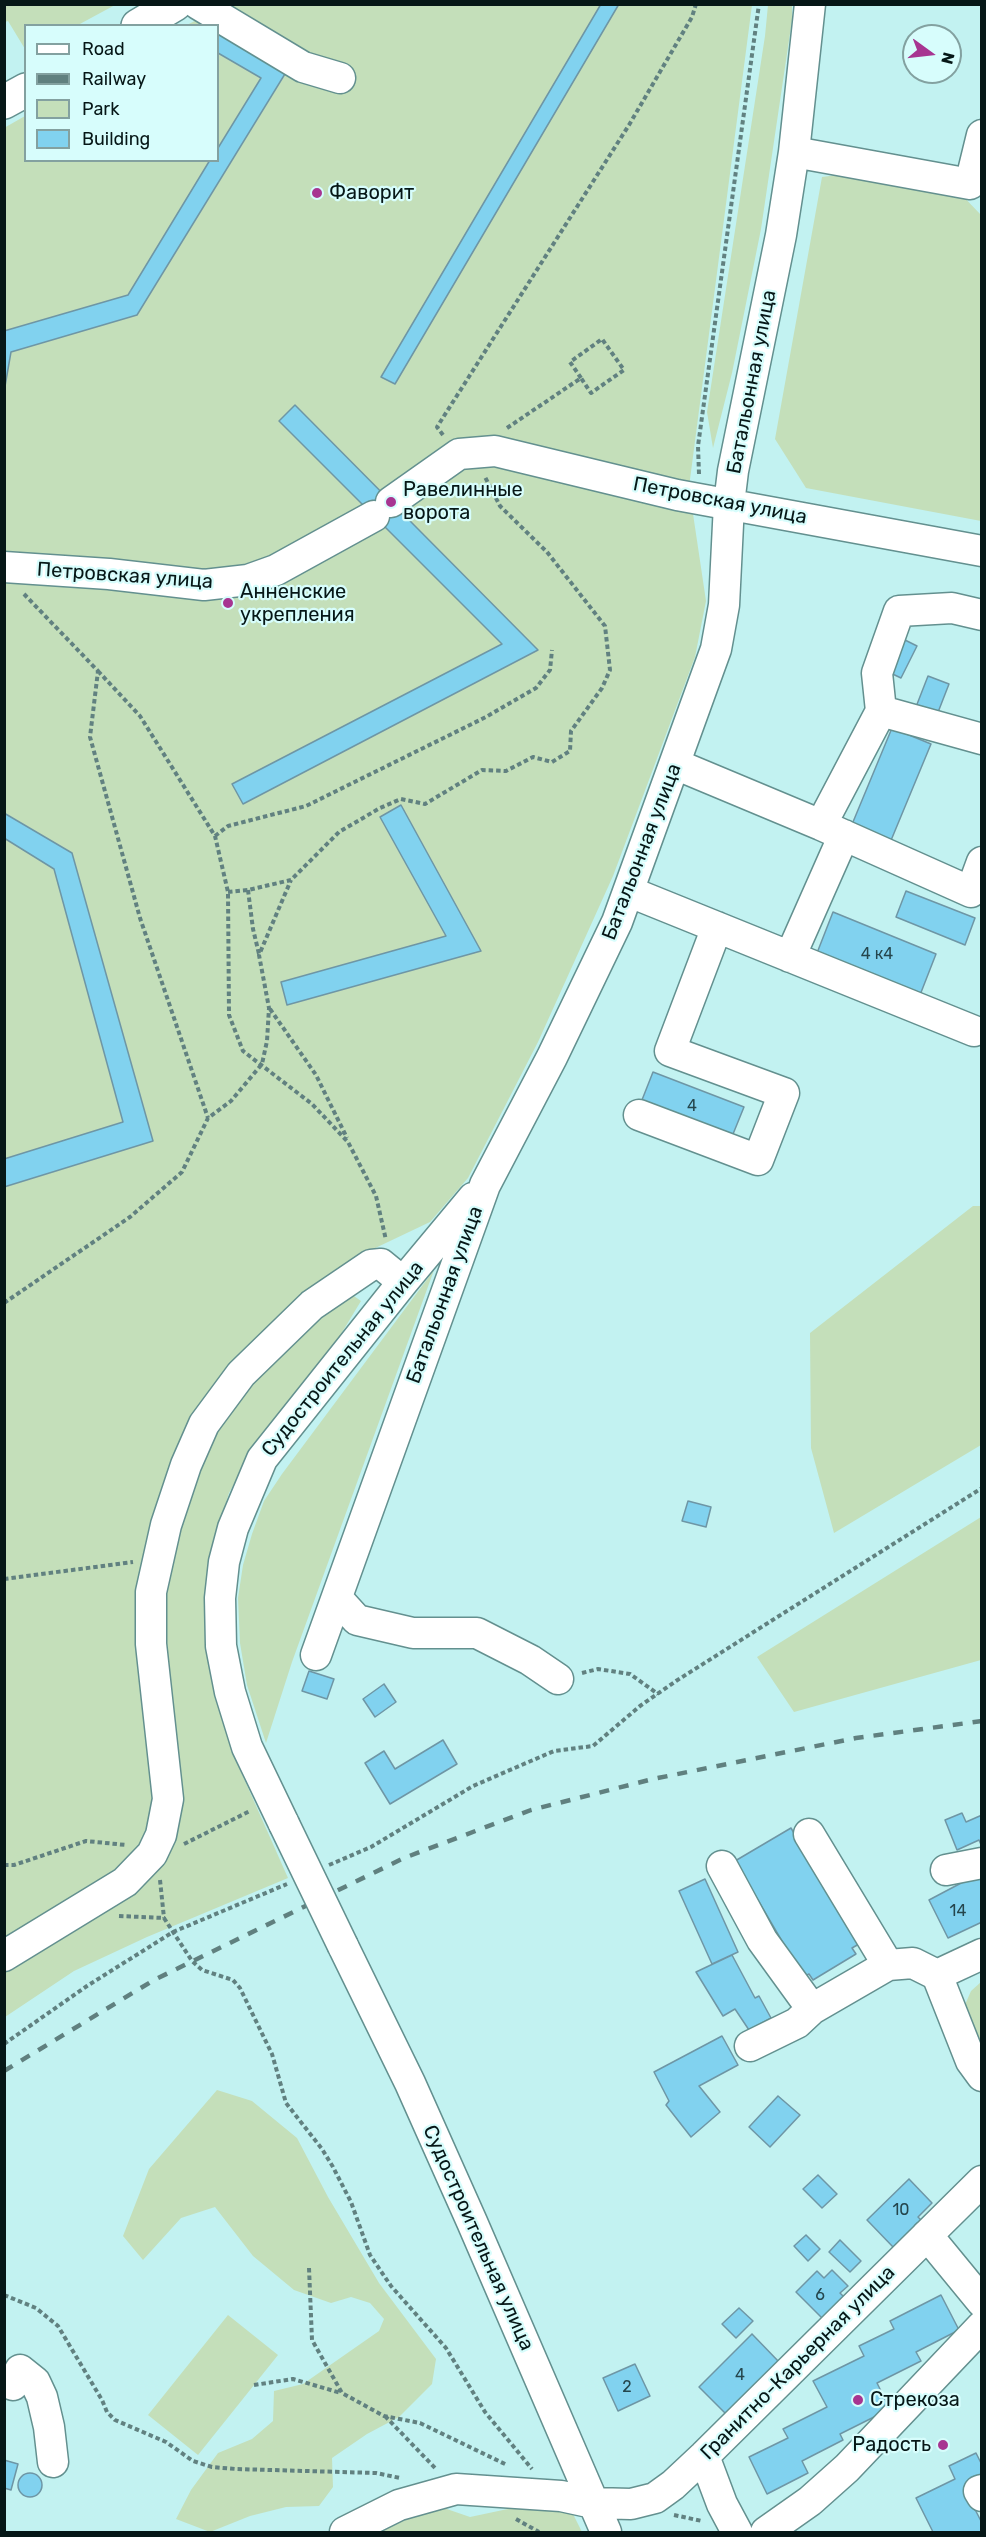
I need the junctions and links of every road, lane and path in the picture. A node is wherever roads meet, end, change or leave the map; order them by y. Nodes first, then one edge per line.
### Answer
1 (175, 4) edge
2 (198, 4) edge
3 (696, 4) edge
4 (759, 4) edge
5 (810, 4) edge
6 (141, 24) edge
7 (340, 78) dead end
8 (24, 91) edge
9 (4, 102) edge
10 (981, 135) edge
11 (794, 152) junction
12 (976, 190) edge
13 (581, 378) junction
14 (466, 453) junction
15 (699, 498) junction
16 (729, 504) junction
17 (981, 551) edge
18 (4, 567) edge
19 (22, 592) dead end
20 (981, 615) edge
21 (552, 650) dead end
22 (98, 671) junction
23 (881, 711) junction
24 (981, 739) edge
25 (675, 764) junction
26 (832, 830) junction
27 (215, 836) junction
28 (981, 862) edge
29 (291, 880) junction
30 (248, 890) junction
31 (228, 892) junction
32 (630, 892) junction
33 (717, 927) junction
34 (259, 955) junction
35 (790, 957) junction
36 (269, 1008) junction
37 (974, 1032) dead end
38 (262, 1064) junction
39 (639, 1115) dead end
40 (208, 1118) junction
41 (348, 1142) junction
42 (485, 1185) junction
43 (392, 1273) junction
44 (4, 1303) edge
45 (981, 1488) edge
46 (157, 1559) junction
47 (4, 1579) edge
48 (337, 1598) junction
49 (316, 1655) dead end
50 (558, 1678) joint
51 (658, 1694) junction
52 (640, 1706) dead end
53 (249, 1811) dead end
54 (809, 1834) dead end
55 (191, 1840) dead end
56 (152, 1854) junction
57 (981, 1863) edge
58 (4, 1865) edge
59 (722, 1866) dead end
60 (945, 1870) dead end
61 (80, 1911) junction
62 (981, 1953) edge
63 (4, 1956) edge
64 (888, 1965) junction
65 (937, 1975) junction
66 (812, 2009) junction
67 (750, 2046) dead end
68 (981, 2076) edge
69 (981, 2181) edge
70 (927, 2235) junction
71 (309, 2268) dead end
72 (4, 2295) edge
73 (981, 2302) edge
74 (981, 2326) edge
75 (13, 2385) dead end
76 (254, 2385) dead end
77 (342, 2393) junction
78 (384, 2416) junction
79 (704, 2456) junction
80 (52, 2462) dead end
81 (402, 2479) dead end
82 (456, 2488) junction
83 (981, 2490) edge
84 (551, 2495) junction
85 (981, 2496) edge
86 (593, 2503) junction
87 (345, 2532) edge
88 (606, 2532) edge
89 (737, 2532) edge
90 (766, 2532) edge

1 - 6 main road
2 - 7 street
3 - 14 path
4 - 15 path
5 - 11 street, Батальонная улица
8 - 9 main road
10 - 12 street
11 - 12 street
11 - 16 street, Батальонная улица
13 - 13 path
13 - 14 path
14 - 15 street, Петровская улица
14 - 18 street, Петровская улица
14 - 29 path
15 - 16 street, Петровская улица
16 - 17 street, Петровская улица
16 - 25 street, Батальонная улица
19 - 22 path
20 - 23 street
21 - 27 path
22 - 27 path
22 - 40 path
23 - 24 street
23 - 26 street
25 - 26 street
25 - 32 street, Батальонная улица
26 - 28 street
26 - 35 street
27 - 31 path
29 - 30 path
29 - 34 path
30 - 31 path
30 - 34 path
31 - 38 path
32 - 33 street
32 - 42 street, Батальонная улица
33 - 35 street
33 - 39 street
34 - 36 path
35 - 37 street
36 - 38 path
36 - 41 path
38 - 40 path
38 - 41 path
40 - 44 path
41 - 43 path
42 - 43 street, Судостроительная улица
42 - 48 street, Батальонная улица
43 - 46 street
43 - 86 street, Судостроительная улица, bridge
45 - 51 path
46 - 47 path
46 - 56 street
48 - 49 street, Батальонная улица
48 - 50 street
50 - 51 path
51 - 52 path
53 - 55 path
54 - 64 street
56 - 58 path
56 - 61 street
57 - 60 street
59 - 66 street
61 - 63 street
61 - 84 path
62 - 65 street
64 - 65 street
64 - 66 street
65 - 68 street
66 - 67 street
69 - 70 street, Гранитно-Карьерная улица
70 - 73 street
70 - 79 street, Гранитно-Карьерная улица
71 - 77 path
72 - 81 path
74 - 90 street
75 - 80 street
76 - 77 path
77 - 78 path
78 - 82 path
78 - 84 path
79 - 86 street, Гранитно-Карьерная улица
79 - 89 street
82 - 84 street, Гранитно-Карьерная улица
82 - 87 street
83 - 85 street
84 - 86 street, Гранитно-Карьерная улица
86 - 88 street, Судостроительная улица

